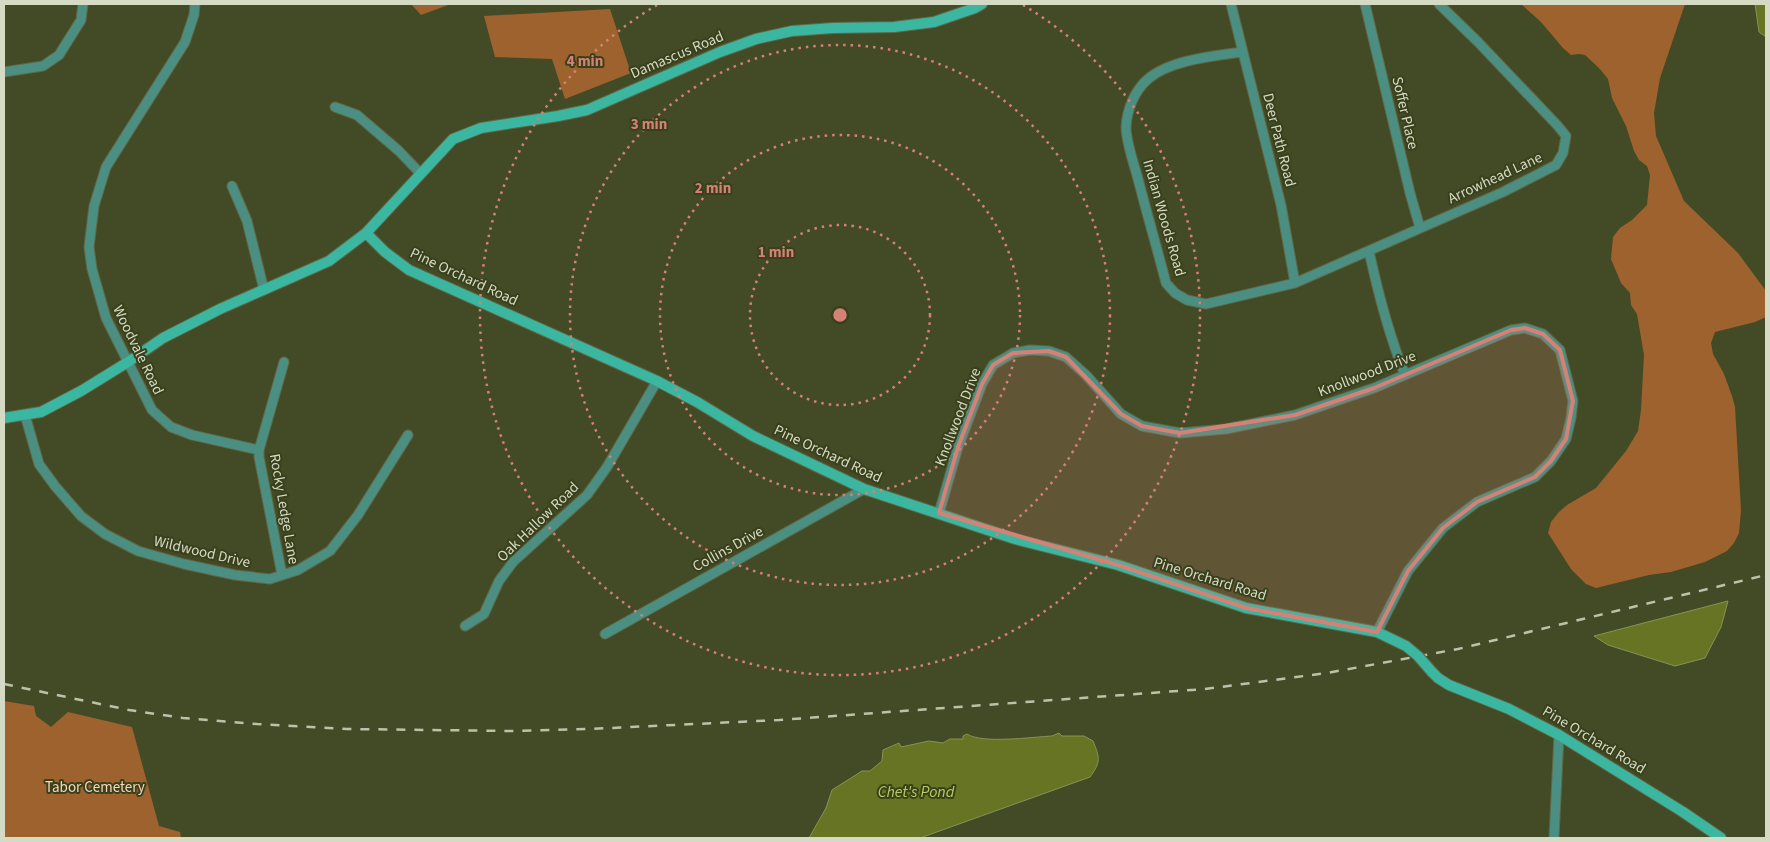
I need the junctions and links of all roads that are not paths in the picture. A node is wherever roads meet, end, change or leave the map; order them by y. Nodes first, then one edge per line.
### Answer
1 (82, 4) edge
2 (195, 4) edge
3 (982, 4) edge
4 (1231, 4) edge
5 (1368, 4) edge
6 (1439, 4) edge
7 (1242, 52) junction
8 (4, 72) edge
9 (335, 107) dead end
10 (420, 173) junction
11 (232, 186) dead end
12 (1420, 228) junction
13 (366, 233) junction
14 (1369, 251) junction
15 (1295, 283) junction
16 (264, 290) junction
17 (128, 362) junction
18 (284, 362) dead end
19 (1405, 375) junction
20 (657, 381) junction
21 (25, 415) junction
22 (4, 418) edge
23 (408, 435) dead end
24 (259, 450) junction
25 (864, 489) junction
26 (939, 513) junction
27 (282, 575) junction
28 (465, 626) dead end
29 (1377, 632) junction
30 (605, 634) dead end
31 (1559, 734) junction
32 (1554, 838) edge
33 (1721, 838) edge

1 - 8 street
2 - 17 street, Woodvale Road
3 - 10 street, Damascus Road
4 - 7 street, Deer Path Road
5 - 12 street, Soffer Place
6 - 12 street, Arrowhead Lane
7 - 15 street, Deer Path Road
7 - 15 street, Indian Woods Road
9 - 10 street
10 - 13 street, Damascus Road
11 - 16 street
12 - 14 street, Arrowhead Lane
13 - 16 street
13 - 20 street, Pine Orchard Road
14 - 15 street, Indian Woods Road
14 - 19 street
16 - 17 street
17 - 21 street
17 - 24 street, Woodvale Road
18 - 24 street, Rocky Ledge Lane
19 - 26 street, Knollwood Drive
19 - 29 street, Knollwood Drive
20 - 25 street, Pine Orchard Road
20 - 28 street, Oak Hallow Road
21 - 22 street
21 - 27 street, Wildwood Drive
23 - 27 street, Wildwood Drive
24 - 27 street, Rocky Ledge Lane
25 - 26 street, Pine Orchard Road
25 - 30 street, Collins Drive
26 - 29 street, Pine Orchard Road
29 - 31 street, Pine Orchard Road, bridge
31 - 32 street
31 - 33 street, Pine Orchard Road

